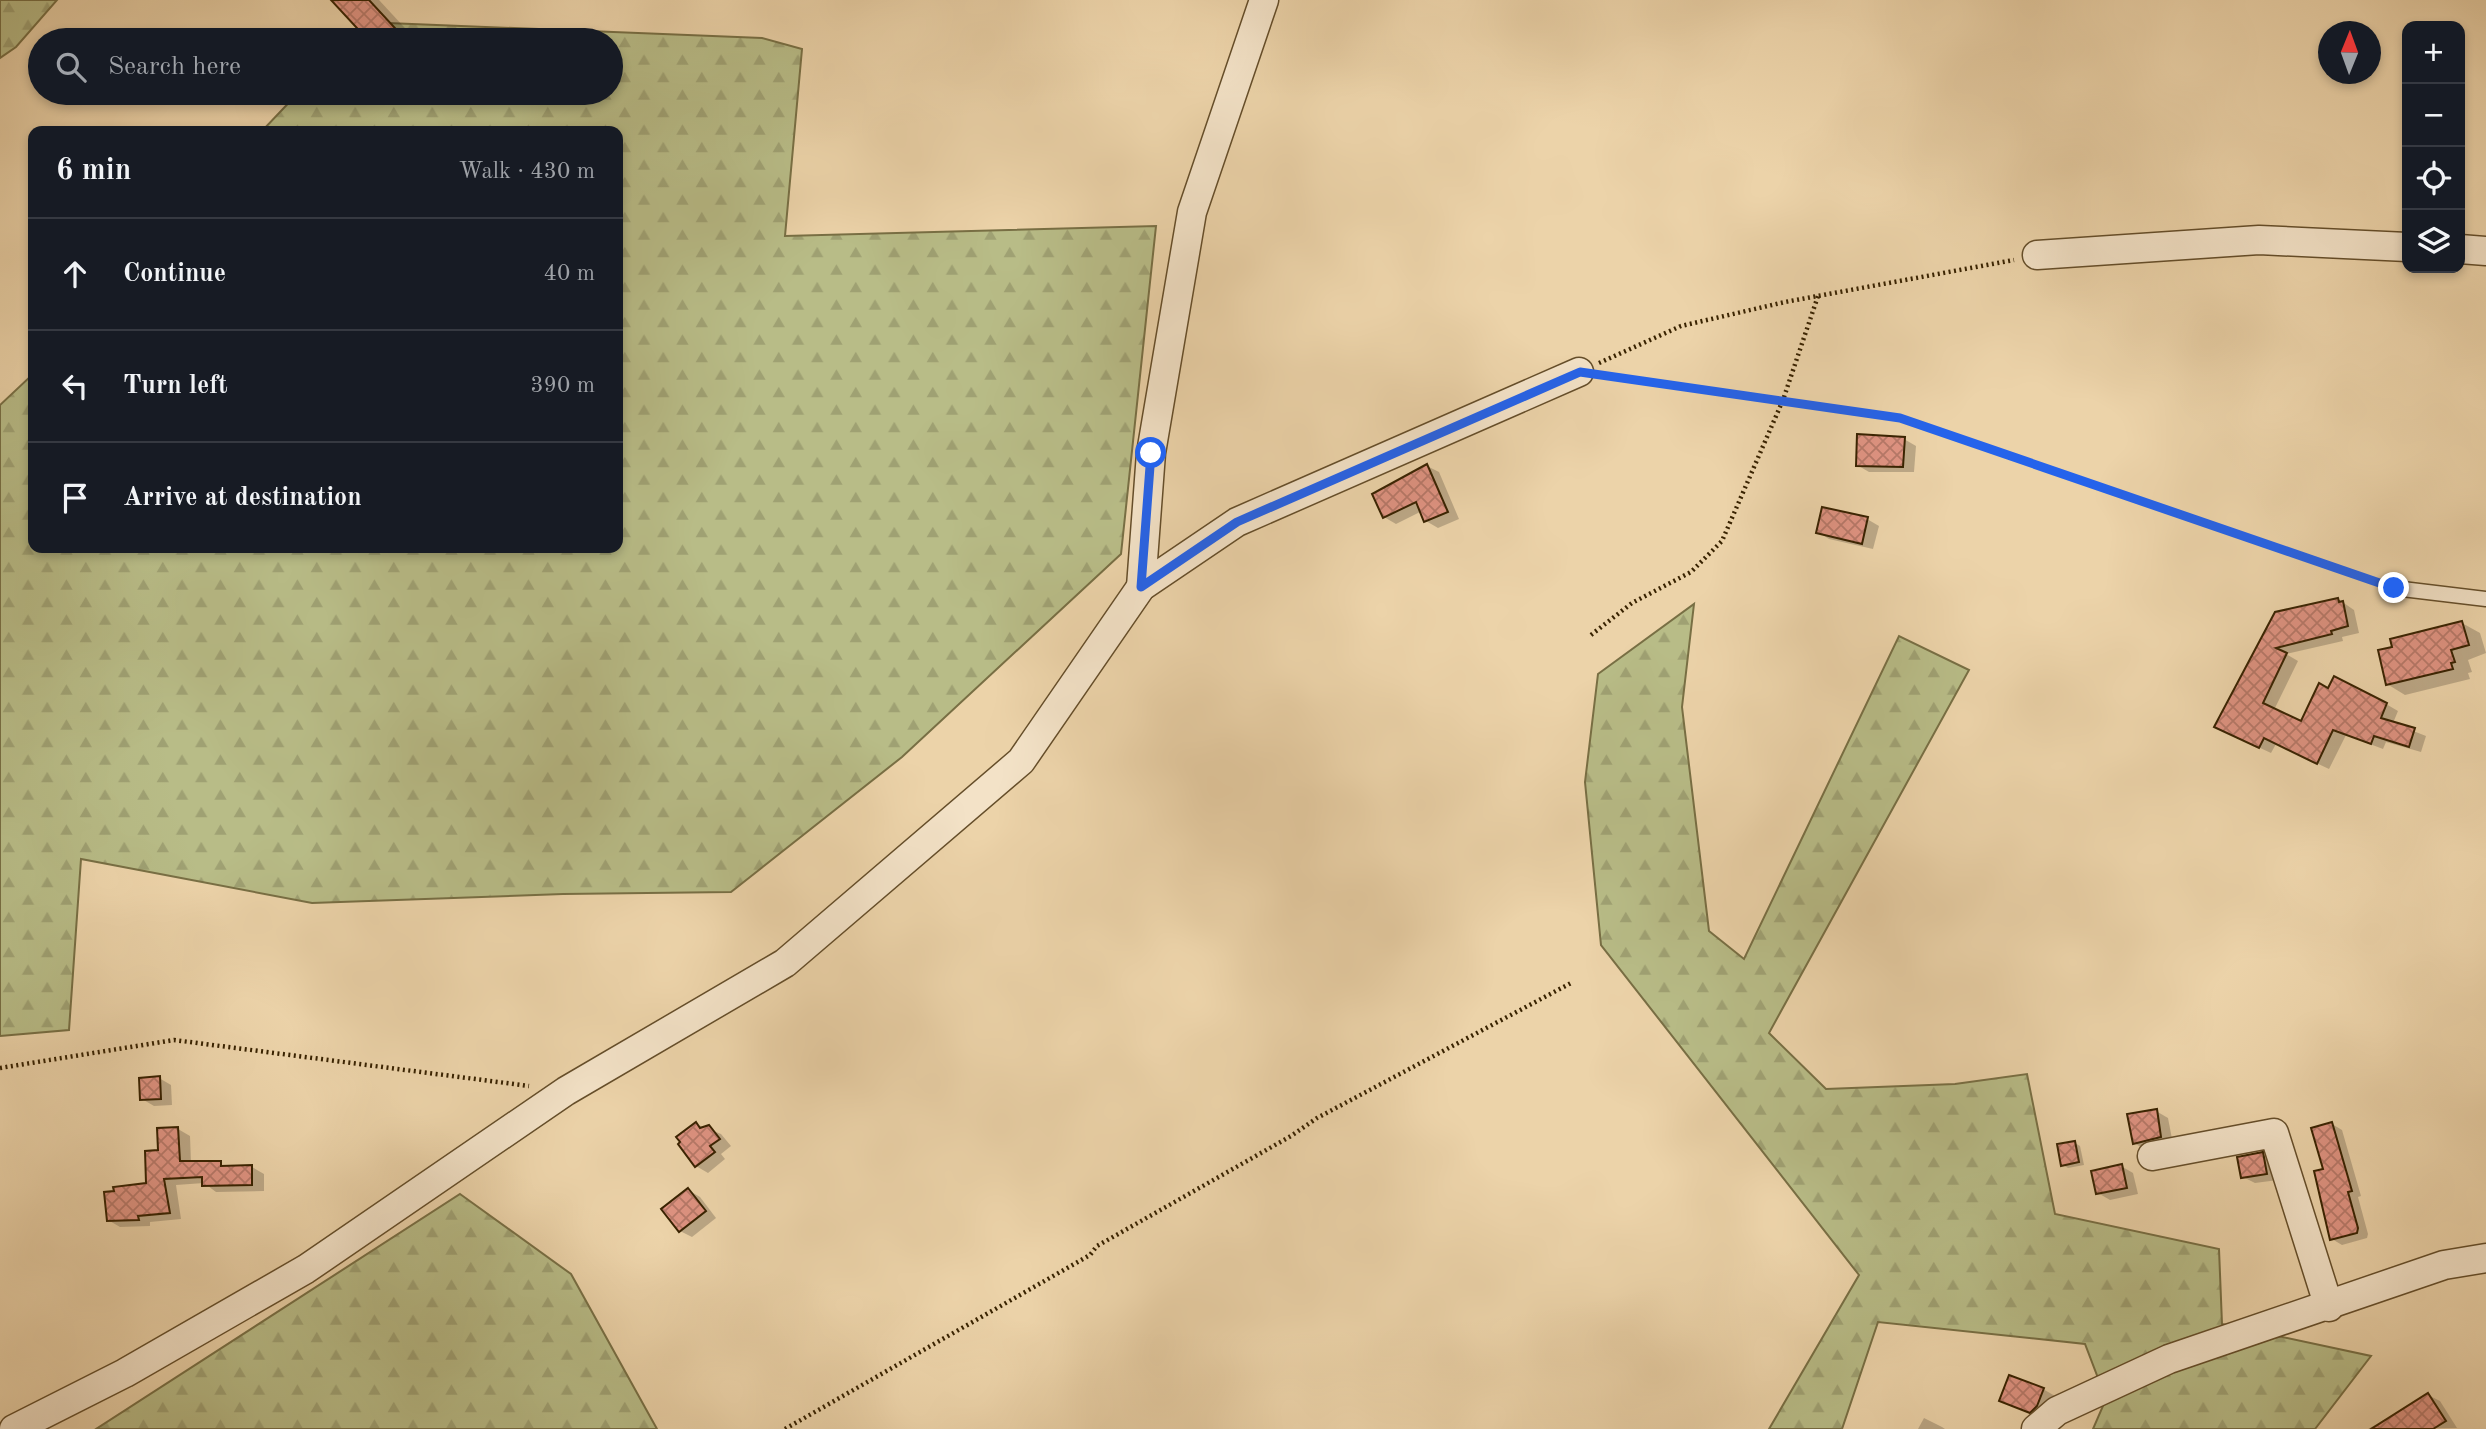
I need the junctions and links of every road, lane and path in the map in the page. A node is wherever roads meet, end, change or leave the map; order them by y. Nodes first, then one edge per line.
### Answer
1 (1264, 0) edge
2 (2402, 247) edge
3 (2465, 249) edge
4 (2486, 251) edge
5 (2037, 256) joint
6 (1819, 295) junction
7 (1580, 372) junction
8 (1783, 400) junction
9 (1141, 587) junction
10 (2394, 588) joint
11 (2486, 599) edge
12 (1591, 635) dead end
13 (1571, 983) dead end
14 (0, 1068) edge
15 (566, 1091) junction
16 (2152, 1156) dead end
17 (2486, 1258) edge
18 (2329, 1307) junction
19 (15, 1429) edge
20 (785, 1429) edge
21 (2036, 1429) edge

1 - 9 street
2 - 5 street
3 - 4 street
5 - 6 path
6 - 7 path
6 - 8 path
7 - 8 path
7 - 9 street
8 - 10 path
8 - 12 path
9 - 15 street
10 - 11 lane
13 - 20 path
14 - 15 path
15 - 19 street
16 - 18 street
17 - 18 street
18 - 21 street

